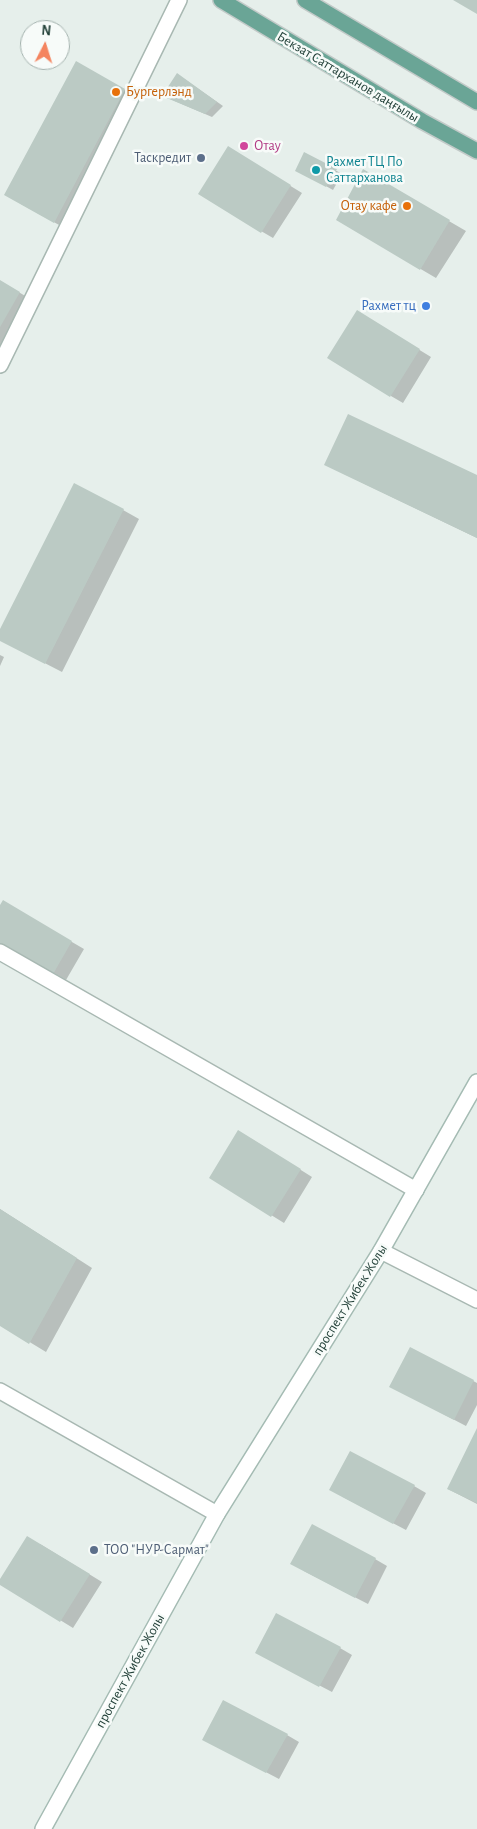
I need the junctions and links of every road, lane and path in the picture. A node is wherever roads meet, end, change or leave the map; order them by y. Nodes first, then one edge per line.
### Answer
1 (179, 0) edge
2 (221, 0) edge
3 (305, 0) edge
4 (477, 102) edge
5 (477, 150) edge
6 (0, 365) edge
7 (0, 952) edge
8 (477, 1082) edge
9 (416, 1190) junction
10 (381, 1251) junction
11 (477, 1300) edge
12 (0, 1391) edge
13 (217, 1514) junction
14 (43, 1829) edge

1 - 6 main road
2 - 5 main road, Бекзат Саттарханов даңғылы
3 - 4 main road
7 - 9 main road
8 - 9 main road, проспект Жибек Жолы
9 - 10 main road, проспект Жибек Жолы
10 - 11 main road
10 - 13 main road, проспект Жибек Жолы
12 - 13 main road
13 - 14 main road, проспект Жибек Жолы

